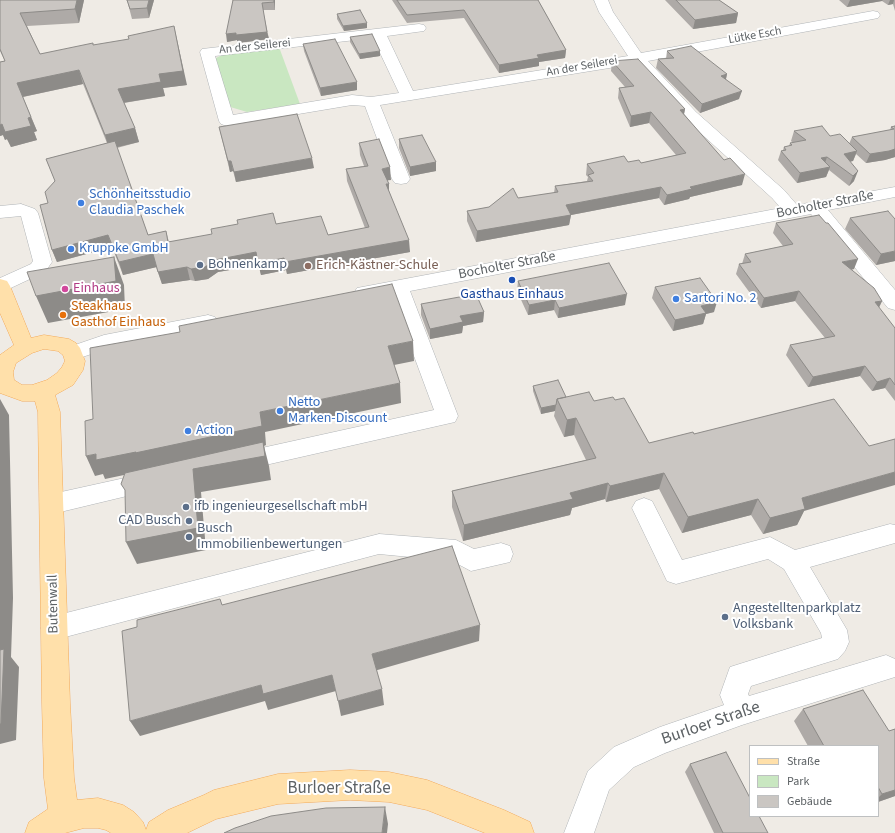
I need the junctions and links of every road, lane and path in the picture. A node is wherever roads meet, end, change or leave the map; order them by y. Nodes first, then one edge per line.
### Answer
1 (601, 0) edge
2 (873, 15) dead end
3 (419, 28) dead end
4 (378, 33) junction
5 (636, 57) junction
6 (408, 96) junction
7 (371, 102) junction
8 (401, 179) dead end
9 (895, 192) edge
10 (815, 207) junction
11 (793, 211) junction
12 (0, 212) edge
13 (0, 286) edge
14 (398, 286) junction
15 (343, 297) edge
16 (895, 303) edge
17 (227, 319) edge
18 (24, 347) junction
19 (73, 353) junction
20 (1, 372) edge
21 (43, 391) junction
22 (218, 467) edge
23 (173, 477) edge
24 (52, 504) junction
25 (644, 508) dead end
26 (890, 534) dead end
27 (502, 554) dead end
28 (793, 562) junction
29 (54, 628) junction
30 (886, 668) dead end
31 (742, 712) junction
32 (64, 817) junction
33 (500, 829) edge
34 (40, 833) edge
35 (132, 833) edge
36 (160, 833) edge
37 (579, 833) edge

1 - 5 street
2 - 5 street, Lütke Esch
3 - 4 street
4 - 6 street
4 - 7 street, An der Seilerei
5 - 6 street, An der Seilerei
5 - 11 street
6 - 7 street, An der Seilerei
7 - 8 street
9 - 10 street, Bocholter Straße
10 - 11 street, Bocholter Straße
10 - 16 street
11 - 14 street, Bocholter Straße
12 - 13 street
13 - 18 main road
14 - 15 street, Bocholter Straße
14 - 22 street
17 - 19 street
18 - 19 main road
18 - 20 main road
19 - 21 main road
20 - 21 main road
21 - 24 main road, Butenwall
23 - 24 street
24 - 29 main road, Butenwall
25 - 28 street
26 - 28 street
27 - 29 street
28 - 31 street
29 - 32 main road, Butenwall
30 - 31 street, Burloer Straße
31 - 37 street, Burloer Straße
32 - 34 main road
32 - 35 main road
33 - 36 main road, Burloer Straße

